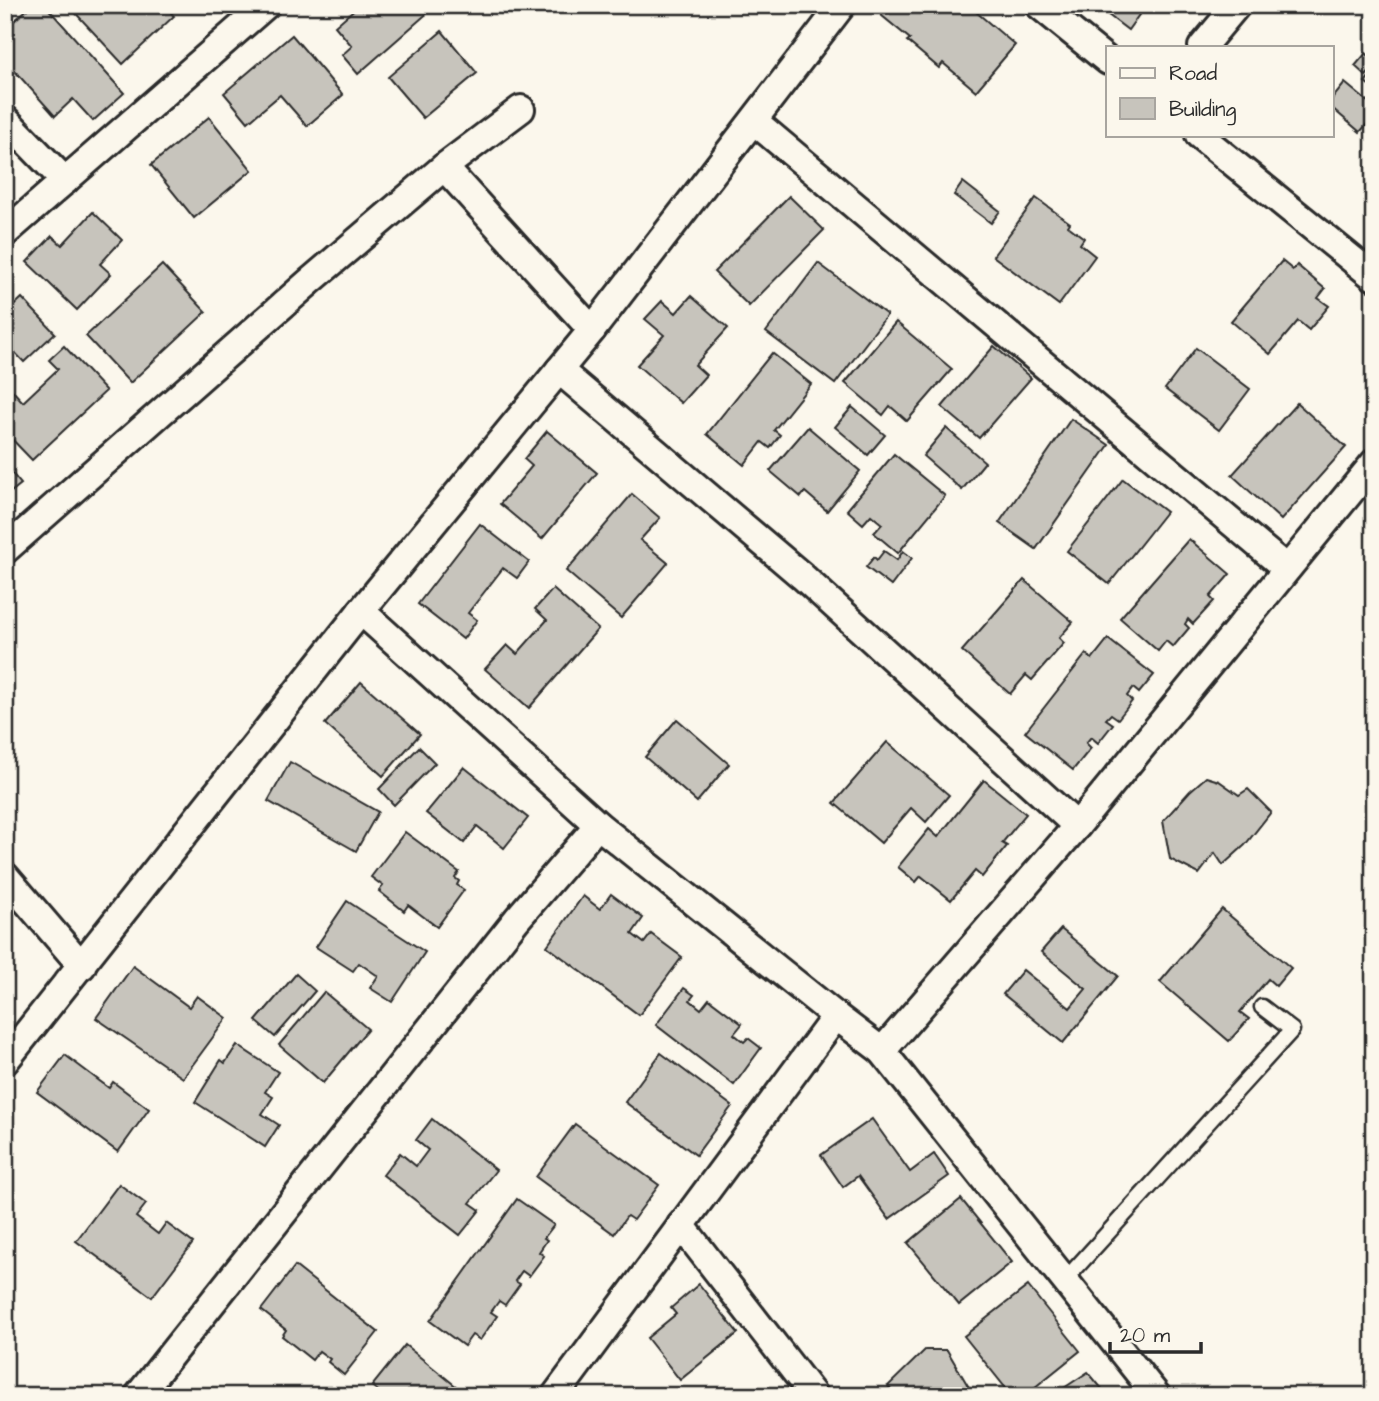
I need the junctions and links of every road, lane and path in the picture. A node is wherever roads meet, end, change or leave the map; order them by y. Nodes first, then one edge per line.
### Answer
1 (267, 5) edge
2 (842, 5) edge
3 (1039, 5) edge
4 (1237, 5) edge
5 (1203, 46) edge
6 (1106, 59) edge
7 (522, 109) dead end
8 (5, 119) edge
9 (754, 121) junction
10 (1200, 136) edge
11 (444, 167) junction
12 (65, 181) junction
13 (5, 233) edge
14 (1369, 263) edge
15 (592, 330) junction
16 (559, 370) junction
17 (1374, 463) edge
18 (5, 550) edge
19 (1287, 569) junction
20 (361, 611) junction
21 (598, 825) junction
22 (1077, 826) junction
23 (5, 876) edge
24 (82, 966) junction
25 (1262, 1007) dead end
26 (836, 1016) junction
27 (882, 1051) junction
28 (5, 1061) edge
29 (681, 1225) junction
30 (1065, 1280) junction
31 (138, 1396) edge
32 (555, 1396) edge
33 (814, 1396) edge
34 (1157, 1396) edge

1 - 12 street
2 - 9 street
3 - 6 street
4 - 5 street
7 - 11 street
8 - 12 street
9 - 15 street
9 - 19 street
10 - 14 street
11 - 15 street
11 - 18 street
12 - 13 street
15 - 16 street
16 - 20 street
16 - 22 street
17 - 19 street
19 - 22 street
20 - 21 street
20 - 24 street
21 - 26 street
21 - 31 street
22 - 27 street
23 - 24 street
24 - 28 street
25 - 30 lane
26 - 27 street
26 - 29 street
27 - 30 street
29 - 32 street
29 - 33 street
30 - 34 street

